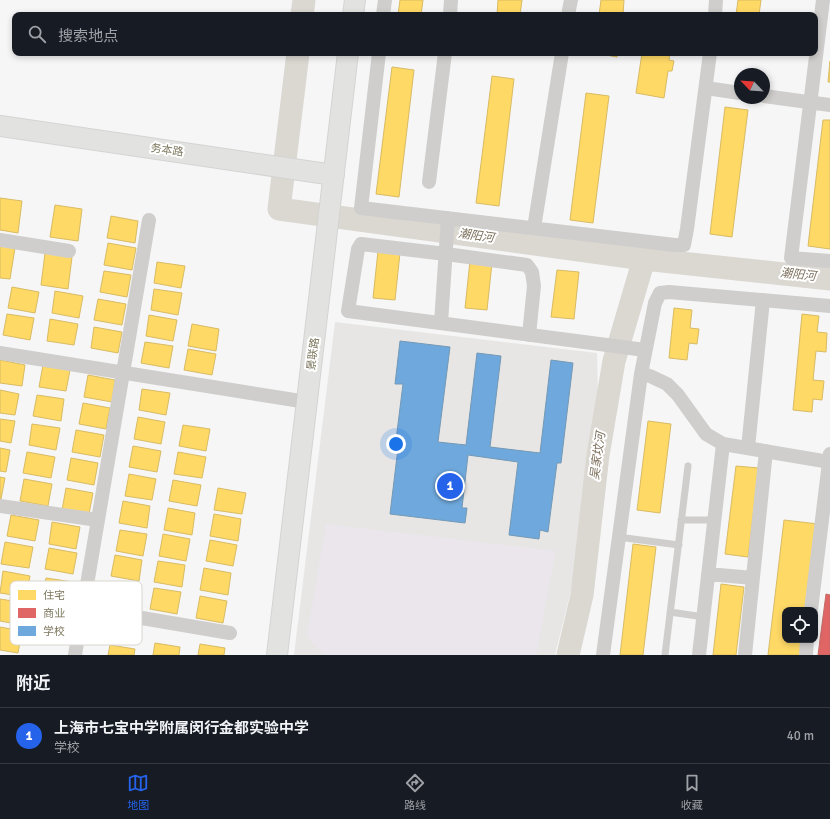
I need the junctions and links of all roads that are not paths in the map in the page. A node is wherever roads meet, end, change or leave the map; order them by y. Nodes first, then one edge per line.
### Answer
1 (355, 0) edge
2 (385, 0) edge
3 (451, 0) edge
4 (571, 0) edge
5 (716, 0) edge
6 (823, 0) edge
7 (353, 12) edge
8 (383, 12) edge
9 (450, 12) edge
10 (569, 12) edge
11 (715, 12) edge
12 (818, 39) edge
13 (348, 56) edge
14 (379, 56) edge
15 (445, 56) edge
16 (562, 56) edge
17 (710, 56) edge
18 (816, 56) edge
19 (706, 88) junction
20 (734, 92) edge
21 (770, 97) edge
22 (810, 102) junction
23 (830, 105) edge
24 (0, 126) edge
25 (334, 175) junction
26 (429, 182) dead end
27 (448, 218) junction
28 (149, 220) dead end
29 (534, 228) junction
30 (0, 240) edge
31 (69, 251) dead end
32 (446, 251) junction
33 (830, 261) edge
34 (762, 300) junction
35 (830, 306) edge
36 (441, 323) junction
37 (529, 335) junction
38 (645, 350) junction
39 (0, 353) edge
40 (123, 373) junction
41 (641, 374) junction
42 (307, 402) junction
43 (723, 444) junction
44 (748, 448) junction
45 (766, 452) junction
46 (830, 459) edge
47 (688, 466) dead end
48 (0, 506) edge
49 (98, 520) junction
50 (681, 520) junction
51 (715, 520) junction
52 (618, 538) junction
53 (679, 545) junction
54 (708, 574) junction
55 (753, 578) junction
56 (88, 581) edge
57 (811, 607) edge
58 (670, 612) junction
59 (704, 617) junction
60 (142, 618) edge
61 (230, 633) dead end
62 (807, 643) edge
63 (77, 645) edge
64 (75, 655) edge
65 (277, 655) edge
66 (603, 655) edge
67 (665, 655) edge
68 (699, 655) edge
69 (745, 655) edge
70 (806, 655) edge

1 - 7 street
2 - 8 street
3 - 9 street
4 - 10 street
5 - 11 street
6 - 12 street
13 - 25 street, 景联路
14 - 27 street
15 - 26 street
16 - 29 street
17 - 19 street
18 - 22 street
19 - 20 street
19 - 29 street
21 - 22 street
22 - 23 street
22 - 33 street
24 - 25 street, 务本路
25 - 42 street, 景联路
27 - 29 street
27 - 32 street
28 - 40 street
30 - 31 street
32 - 36 street
32 - 36 street
32 - 37 street
34 - 35 street
34 - 38 street
34 - 44 street
36 - 37 street
37 - 38 street
38 - 41 street
39 - 40 street
40 - 42 street
40 - 49 street
41 - 43 street
41 - 52 street
42 - 65 street, 景联路
43 - 44 street
43 - 51 street
44 - 45 street
45 - 46 street
45 - 55 street
46 - 57 street
47 - 50 lane
48 - 49 street
49 - 56 street
50 - 51 lane
50 - 53 lane
51 - 54 street
52 - 53 lane
52 - 66 street
53 - 58 lane
54 - 55 street
54 - 59 street
55 - 69 street
58 - 59 lane
58 - 67 lane
59 - 68 street
60 - 61 street
62 - 70 street
63 - 64 street

